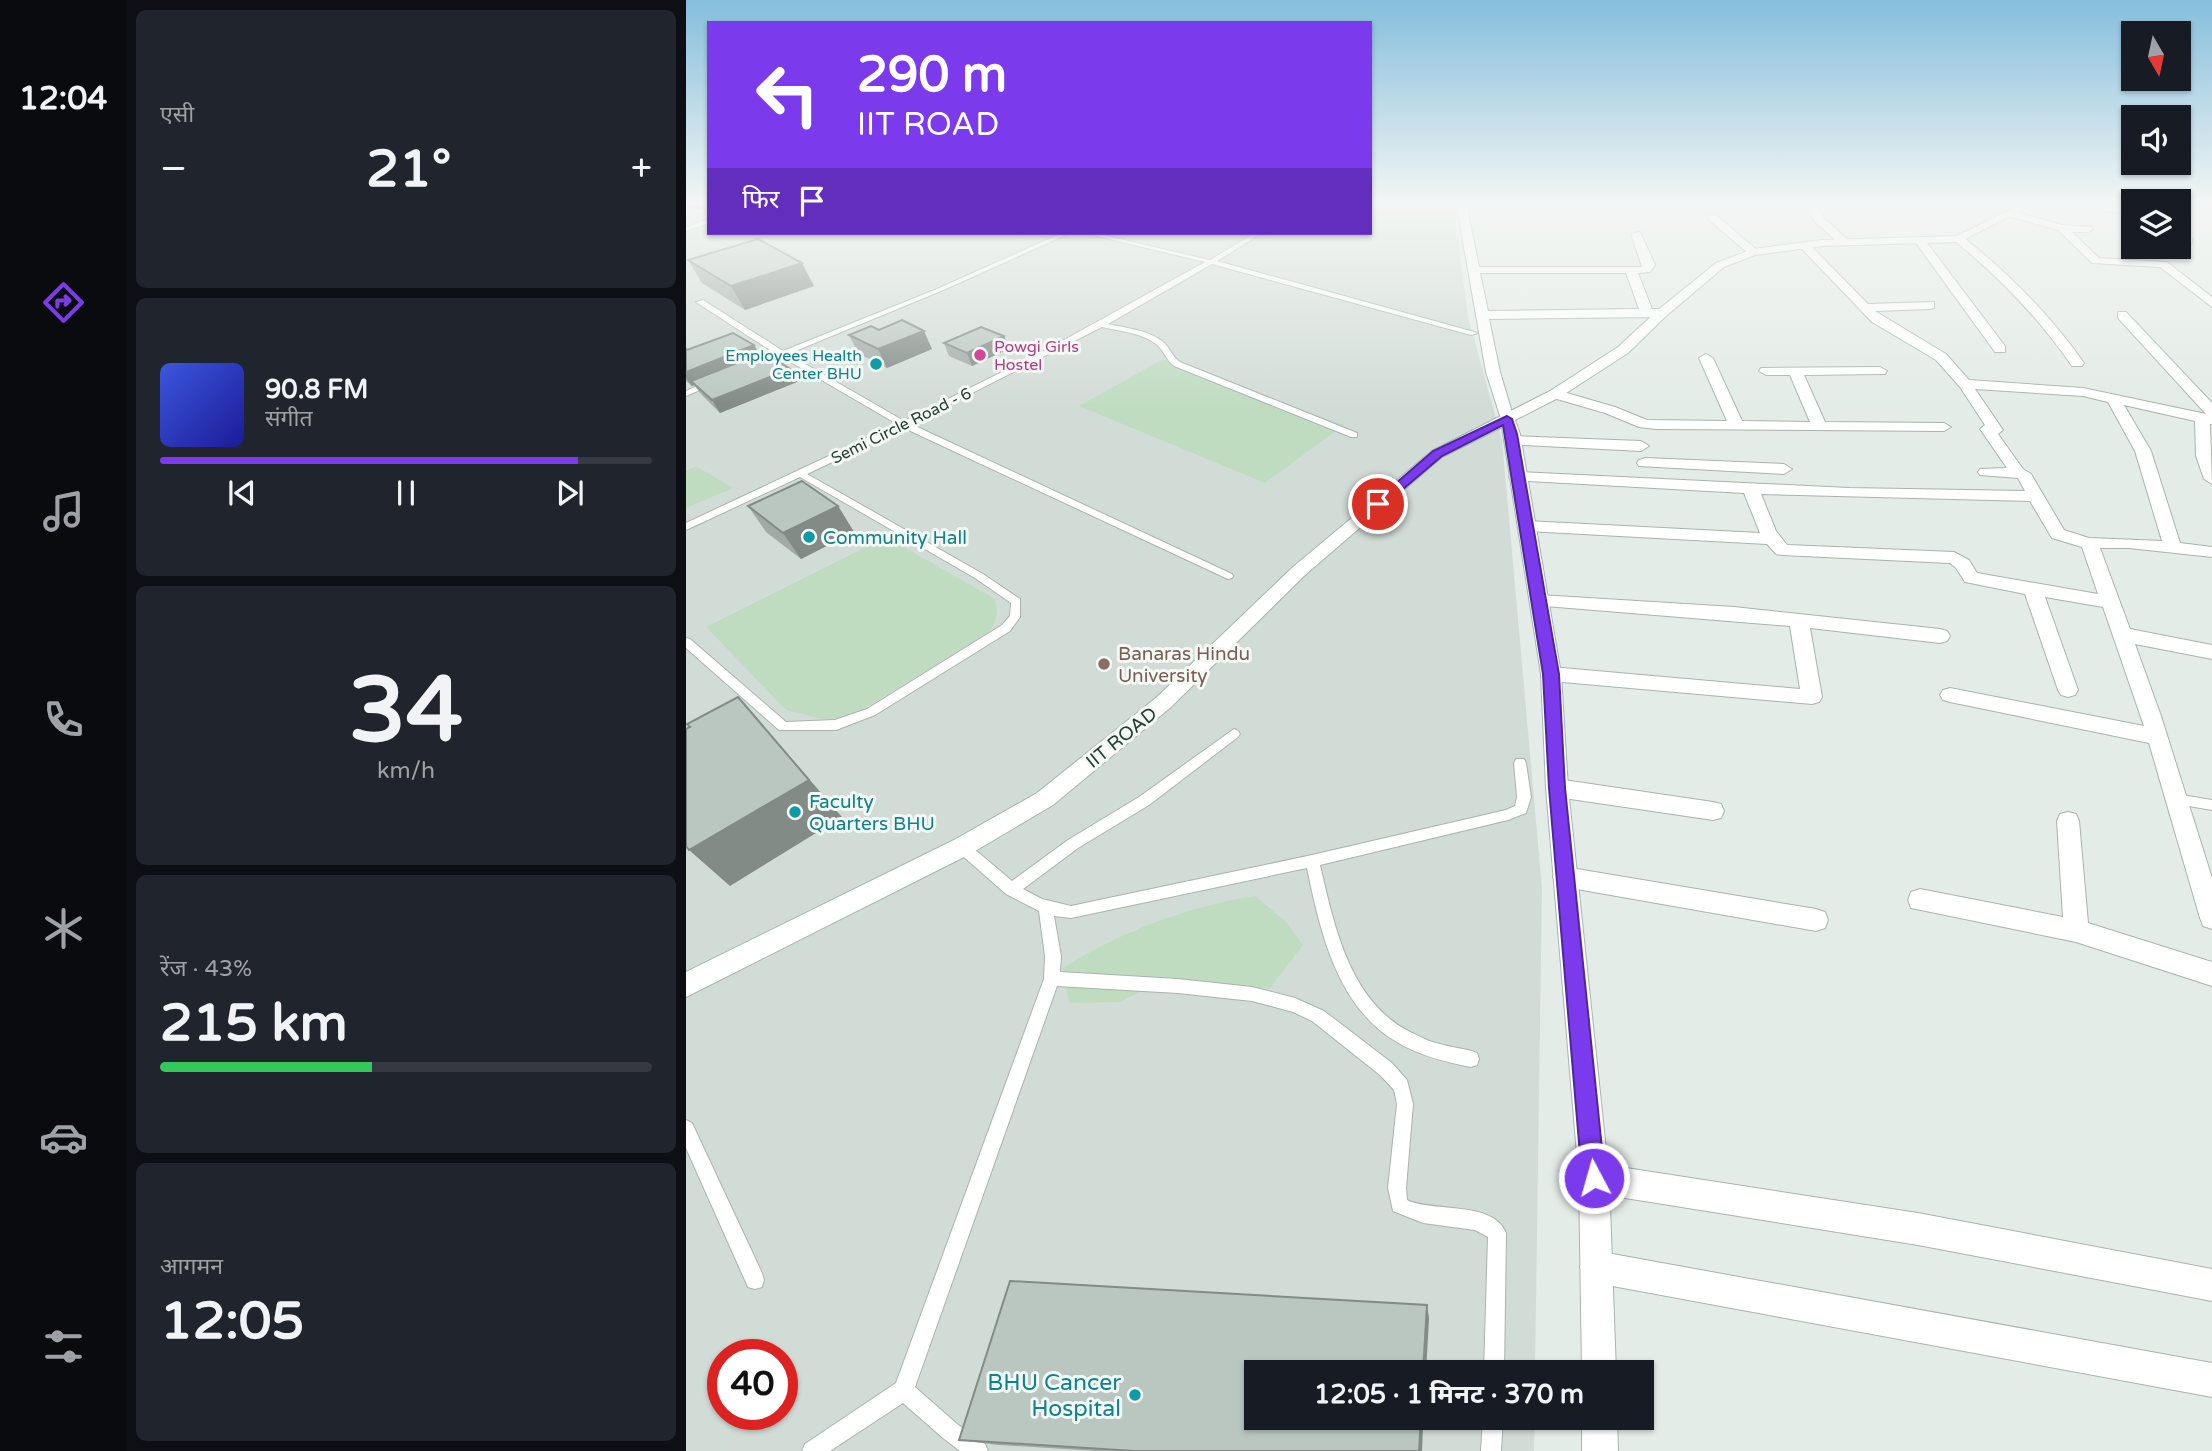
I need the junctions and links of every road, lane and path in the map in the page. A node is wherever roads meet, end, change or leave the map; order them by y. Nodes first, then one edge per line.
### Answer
1 (1474, 270) edge
2 (982, 271) edge
3 (1196, 271) edge
4 (1244, 271) edge
5 (1586, 271) edge
6 (1631, 271) junction
7 (1635, 271) edge
8 (1713, 271) edge
9 (1828, 271) edge
10 (1942, 271) edge
11 (1998, 271) edge
12 (2171, 271) edge
13 (700, 302) dead end
14 (2212, 303) edge
15 (1930, 305) dead end
16 (1864, 308) junction
17 (1647, 313) junction
18 (1662, 313) junction
19 (1483, 315) junction
20 (2122, 315) dead end
21 (1101, 324) junction
22 (1474, 333) dead end
23 (2000, 349) dead end
24 (782, 354) junction
25 (1706, 358) dead end
26 (770, 359) edge
27 (2077, 363) dead end
28 (1795, 370) junction
29 (1766, 371) dead end
30 (1880, 372) dead end
31 (722, 379) edge
32 (1965, 384) junction
33 (686, 394) edge
34 (1555, 394) junction
35 (2113, 398) junction
36 (2209, 417) edge
37 (903, 424) junction
38 (1644, 424) junction
39 (1819, 425) junction
40 (1737, 426) junction
41 (1944, 427) dead end
42 (1509, 430) junction
43 (1354, 435) dead end
44 (1641, 446) junction
45 (1644, 463) junction
46 (1784, 469) dead end
47 (1986, 472) dead end
48 (2018, 473) junction
49 (799, 474) junction
50 (1517, 477) junction
51 (2212, 479) edge
52 (1650, 484) junction
53 (1751, 489) junction
54 (2035, 496) junction
55 (1527, 526) junction
56 (686, 527) edge
57 (1773, 539) junction
58 (2089, 543) junction
59 (2173, 547) junction
60 (2212, 552) edge
61 (1228, 576) dead end
62 (2033, 589) junction
63 (1540, 601) junction
64 (2111, 602) junction
65 (1799, 620) junction
66 (2123, 635) junction
67 (1940, 636) dead end
68 (686, 642) edge
69 (2212, 652) edge
70 (1551, 674) junction
71 (2068, 690) dead end
72 (1950, 695) dead end
73 (1234, 734) dead end
74 (2157, 737) junction
75 (1520, 763) dead end
76 (1557, 788) junction
77 (2176, 799) junction
78 (2212, 805) edge
79 (1713, 811) dead end
80 (2068, 821) dead end
81 (962, 847) junction
82 (1311, 861) junction
83 (1565, 877) junction
84 (1011, 890) junction
85 (1920, 900) dead end
86 (1046, 910) junction
87 (2212, 918) edge
88 (1816, 920) dead end
89 (2076, 931) junction
90 (2212, 974) edge
91 (1052, 979) junction
92 (686, 985) edge
93 (1471, 1059) dead end
94 (686, 1129) edge
95 (1594, 1178) junction
96 (1596, 1267) junction
97 (755, 1280) dead end
98 (2212, 1285) edge
99 (1494, 1360) edge
100 (1599, 1360) edge
101 (2212, 1380) edge
102 (904, 1390) junction
103 (1492, 1430) edge
104 (1600, 1430) edge
105 (812, 1451) edge
106 (978, 1451) edge
107 (1491, 1451) edge
108 (1600, 1451) edge

1 - 19 street
2 - 24 lane
3 - 21 lane, Semi Circle Road - 6
4 - 22 lane
5 - 6 street
6 - 7 street
6 - 17 street
8 - 18 street, IIT ROAD
9 - 16 street
10 - 23 street
11 - 27 street
12 - 14 street
13 - 24 lane
15 - 16 street
16 - 32 street
17 - 18 street
17 - 19 street
18 - 34 street, IIT ROAD
19 - 42 street
20 - 36 street
21 - 37 lane, Semi Circle Road - 6
21 - 43 lane
24 - 26 lane
24 - 37 lane
25 - 40 street
28 - 29 street
28 - 30 street
28 - 39 street
31 - 33 lane
32 - 35 street
32 - 48 street
34 - 38 street
34 - 42 street, IIT ROAD
35 - 36 street
35 - 59 street
36 - 51 street
37 - 49 lane, Semi Circle Road - 6
37 - 61 lane
38 - 40 street
38 - 44 street
39 - 40 street
39 - 41 street
42 - 44 street
42 - 50 street
42 - 81 street, IIT ROAD
44 - 45 street
45 - 46 street
45 - 52 street
47 - 48 street
48 - 54 street
49 - 56 lane, Semi Circle Road - 6
49 - 68 lane
50 - 52 street
50 - 55 street
52 - 53 street
53 - 54 street
53 - 57 street
54 - 58 street
55 - 57 street
55 - 63 street
57 - 62 street
58 - 59 street
58 - 64 street
59 - 60 street
62 - 64 street
62 - 71 street
63 - 65 street
63 - 70 street
64 - 66 street
65 - 67 street
65 - 70 street
66 - 69 street
66 - 74 street
70 - 76 street
72 - 74 street
73 - 84 lane
74 - 77 street
75 - 82 lane
76 - 79 street
76 - 83 street
77 - 78 lane
77 - 87 street
80 - 89 street
81 - 84 lane
81 - 92 street, IIT ROAD
82 - 86 lane
82 - 93 lane
83 - 88 street
83 - 95 street
84 - 86 lane
85 - 89 street
86 - 91 lane
89 - 90 street
91 - 99 lane
91 - 102 lane
94 - 97 lane
95 - 96 street
95 - 98 street
96 - 100 street
96 - 101 street
102 - 105 lane
102 - 106 lane
103 - 107 lane
104 - 108 street

